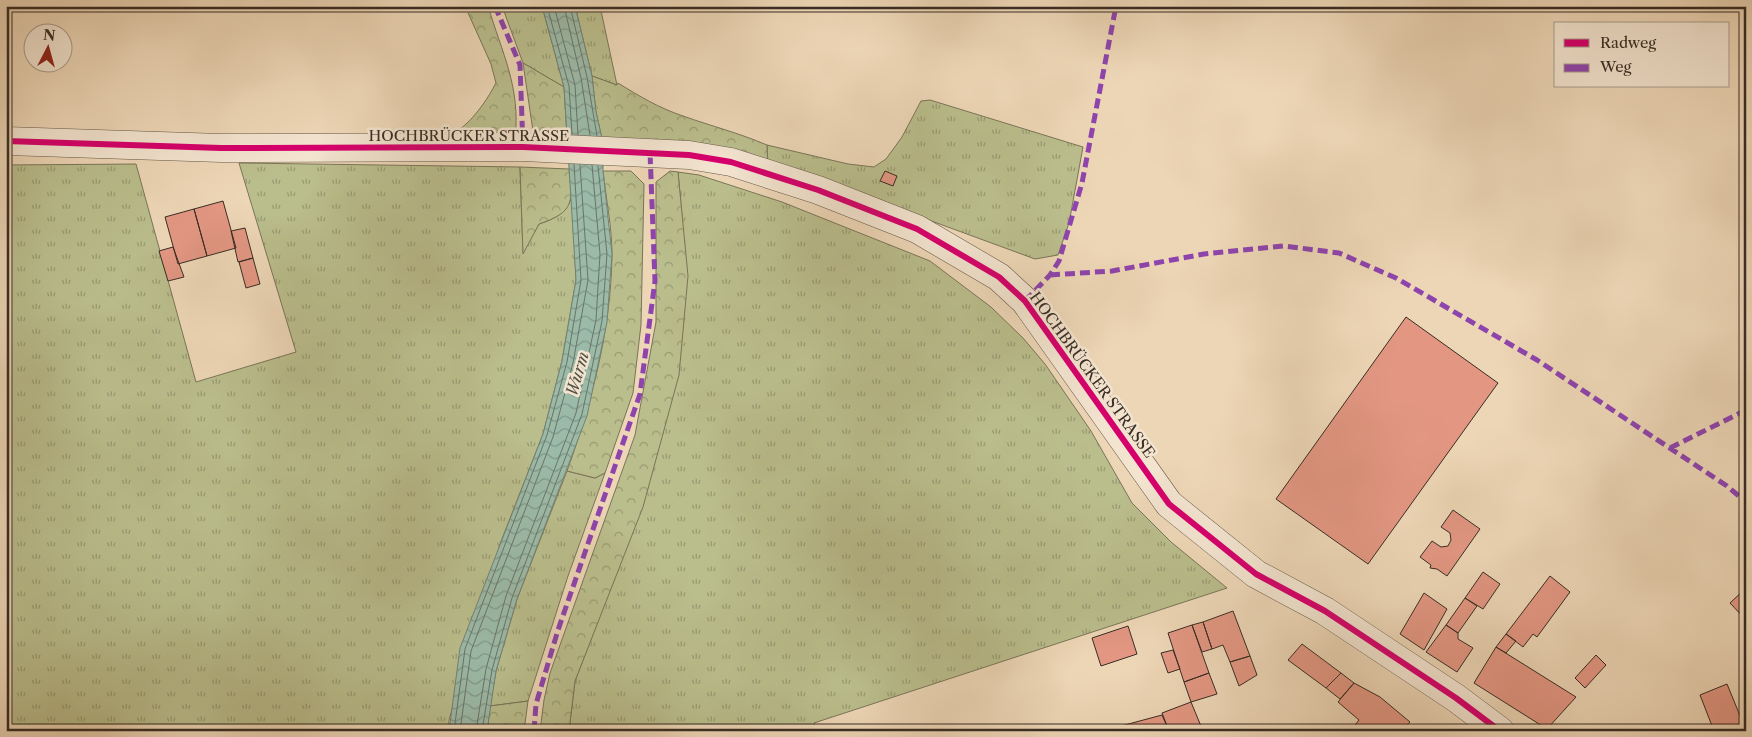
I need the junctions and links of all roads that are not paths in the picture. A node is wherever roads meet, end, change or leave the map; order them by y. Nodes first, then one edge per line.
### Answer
1 (6, 141) edge
2 (1500, 731) edge

1 - 2 street, HOCHBRÜCKER STRASSE

